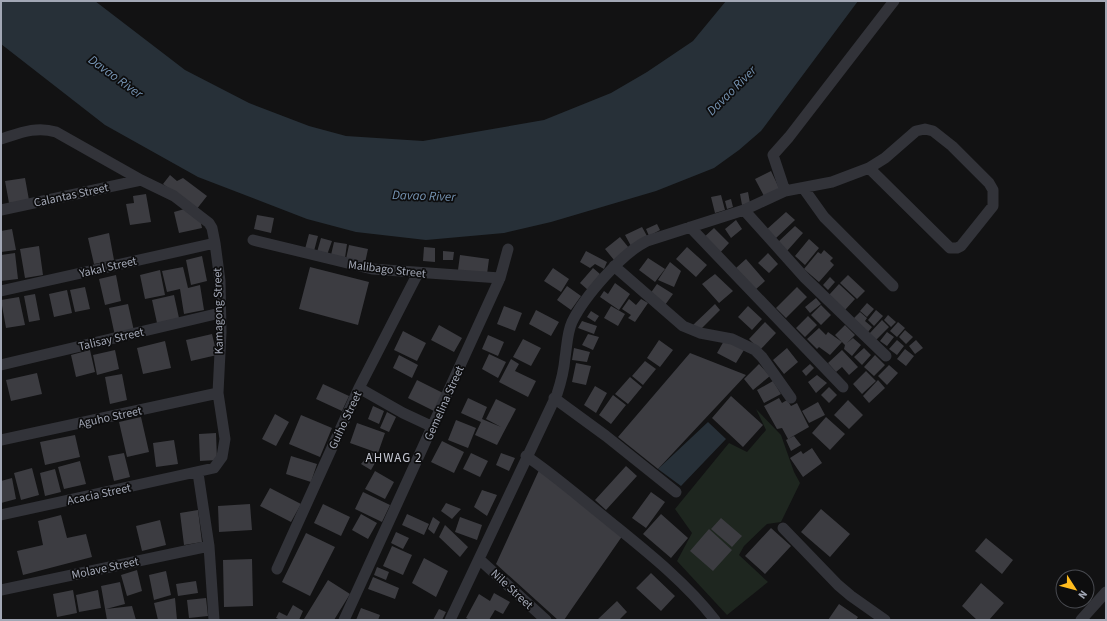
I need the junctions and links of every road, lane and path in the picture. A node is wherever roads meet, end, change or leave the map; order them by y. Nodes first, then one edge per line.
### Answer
1 (894, 1) edge
2 (1, 139) edge
3 (869, 168) junction
4 (141, 180) junction
5 (804, 189) junction
6 (785, 192) junction
7 (1, 210) edge
8 (744, 210) junction
9 (690, 227) junction
10 (253, 240) dead end
11 (215, 243) junction
12 (508, 249) dead end
13 (614, 266) junction
14 (418, 273) junction
15 (500, 278) junction
16 (892, 286) dead end
17 (1, 291) edge
18 (220, 313) junction
19 (886, 356) dead end
20 (1, 364) edge
21 (842, 387) dead end
22 (359, 388) junction
23 (218, 393) junction
24 (554, 398) junction
25 (791, 398) dead end
26 (433, 427) junction
27 (1, 440) edge
28 (526, 456) junction
29 (198, 473) junction
30 (676, 492) dead end
31 (1, 515) edge
32 (783, 528) dead end
33 (209, 546) junction
34 (479, 558) junction
35 (277, 569) dead end
36 (1, 590) edge
37 (1106, 592) edge
38 (214, 620) edge
39 (344, 620) edge
40 (450, 620) edge
41 (546, 620) edge
42 (715, 620) edge
43 (885, 620) edge
44 (1081, 620) edge

1 - 6 street
2 - 4 street, Kamagong Street
3 - 3 street
3 - 5 street
4 - 7 street, Calantas Street
4 - 11 street, Kamagong Street
5 - 6 street
5 - 16 street
6 - 8 street
8 - 9 street
8 - 19 street
9 - 13 street
9 - 21 street
10 - 14 street, Malibago Street
11 - 17 street, Yakal Street
11 - 18 street, Kamagong Street
12 - 15 street, Gemelina Street
13 - 24 street
13 - 25 street
14 - 15 street, Malibago Street
14 - 22 street, Guiho Street
15 - 26 street, Gemelina Street
18 - 20 street, Talisay Street
18 - 23 street, Kamagong Street
22 - 26 street
22 - 35 street, Guiho Street
23 - 27 street, Aguho Street
23 - 29 street, Kamagong Street
24 - 28 street
24 - 30 street
26 - 39 street, Gemelina Street
28 - 34 street
28 - 42 street
29 - 31 street, Acacia Street
29 - 33 street
32 - 43 street
33 - 36 street, Molave Street
33 - 38 street
34 - 40 street
34 - 41 street, Nile Street
37 - 44 street

